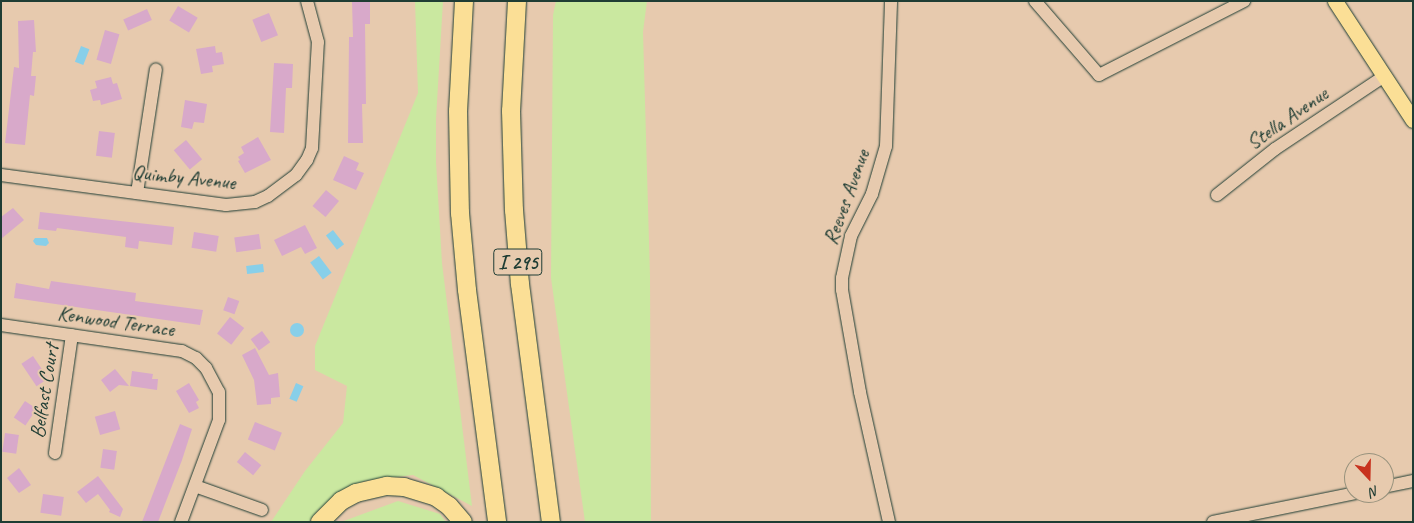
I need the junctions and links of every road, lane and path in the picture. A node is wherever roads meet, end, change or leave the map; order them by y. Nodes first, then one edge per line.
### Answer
1 (307, 1) edge
2 (464, 1) edge
3 (517, 1) edge
4 (891, 1) edge
5 (1035, 1) edge
6 (1244, 1) edge
7 (1335, 1) edge
8 (156, 69) dead end
9 (1383, 77) junction
10 (1413, 120) edge
11 (1, 175) edge
12 (136, 193) junction
13 (1217, 195) dead end
14 (1, 325) edge
15 (72, 335) junction
16 (55, 453) dead end
17 (1413, 481) edge
18 (1394, 485) edge
19 (195, 486) junction
20 (1344, 495) edge
21 (262, 510) dead end
22 (181, 522) edge
23 (320, 522) edge
24 (463, 522) edge
25 (497, 522) edge
26 (551, 522) edge
27 (889, 522) edge
28 (1213, 522) edge

1 - 12 street, Quimby Avenue
2 - 25 highway, I 295
3 - 26 highway, I 295
4 - 27 street, Reeves Avenue
5 - 6 street
7 - 9 main road
8 - 12 street
9 - 10 main road
9 - 13 street, Stella Avenue
11 - 12 street, Quimby Avenue
14 - 15 street, Kenwood Terrace
15 - 16 street, Belfast Court
15 - 19 street, Kenwood Terrace
17 - 18 street
19 - 21 street
19 - 22 street, Kenwood Terrace
20 - 28 street
23 - 24 highway

